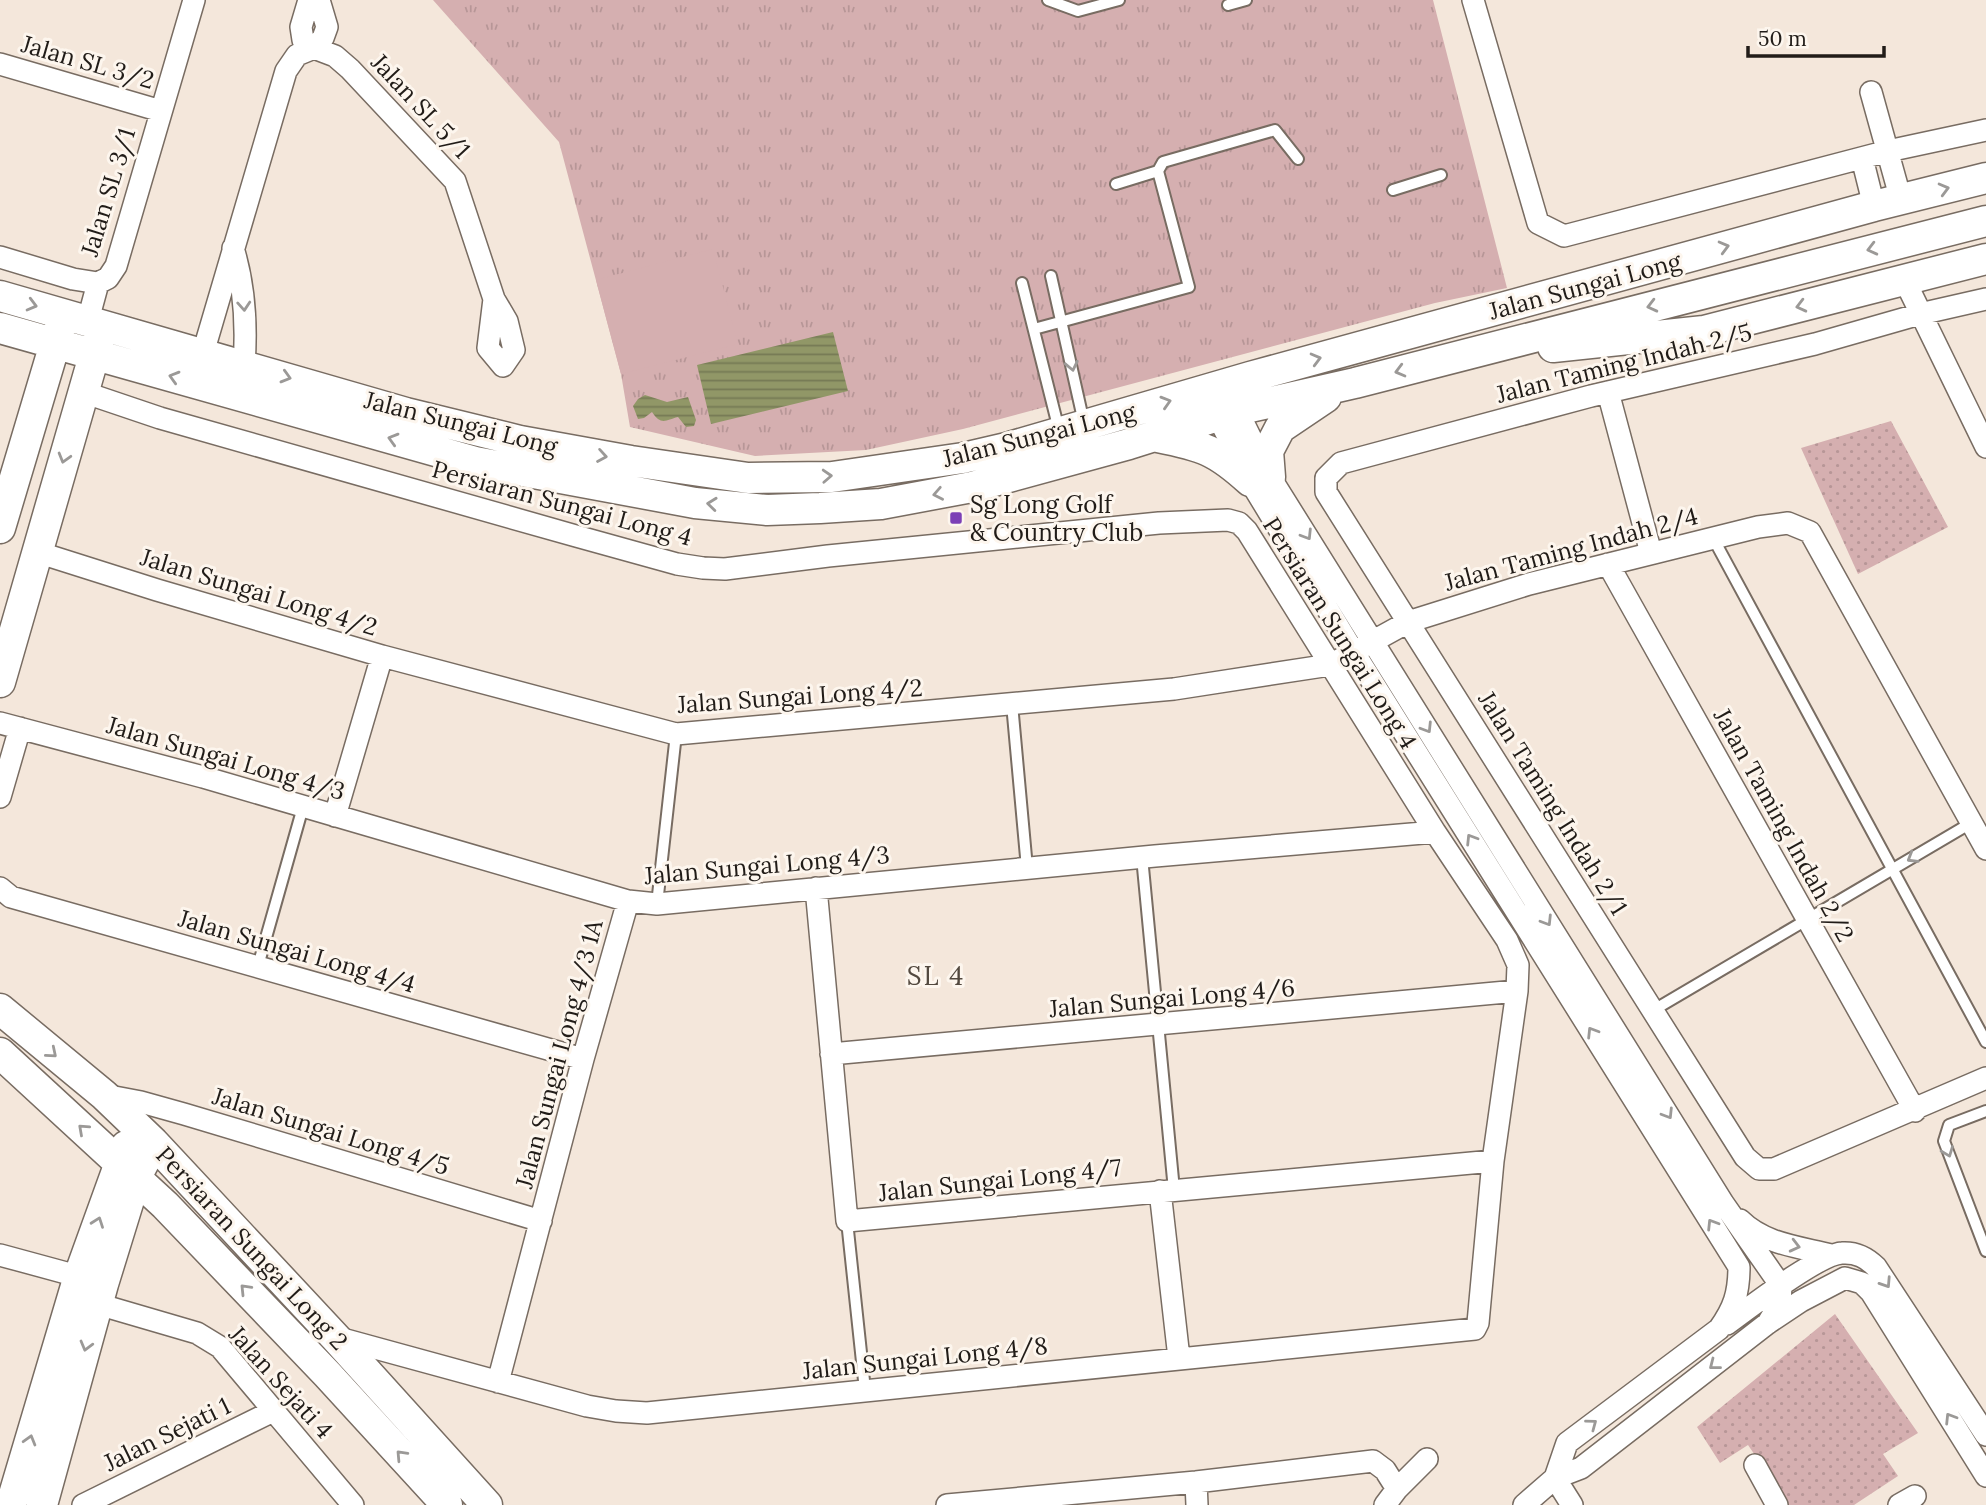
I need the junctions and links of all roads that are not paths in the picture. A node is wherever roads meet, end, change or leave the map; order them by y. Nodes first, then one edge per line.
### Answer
1 (194, 0) edge
2 (309, 0) edge
3 (318, 0) edge
4 (1048, 0) edge
5 (1119, 0) edge
6 (1247, 0) edge
7 (1473, 0) edge
8 (1228, 5) dead end
9 (314, 48) junction
10 (0, 64) edge
11 (1871, 92) dead end
12 (161, 111) junction
13 (1986, 130) edge
14 (1888, 151) junction
15 (1862, 158) junction
16 (1298, 159) dead end
17 (1158, 171) junction
18 (1441, 175) dead end
19 (1986, 178) edge
20 (1116, 184) dead end
21 (1393, 190) dead end
22 (1887, 203) junction
23 (1986, 221) edge
24 (233, 248) junction
25 (0, 257) edge
26 (1986, 259) edge
27 (1051, 275) dead end
28 (1905, 281) junction
29 (98, 283) junction
30 (1022, 284) dead end
31 (0, 296) edge
32 (494, 299) dead end
33 (1986, 299) edge
34 (1920, 314) junction
35 (85, 319) junction
36 (1062, 322) junction
37 (0, 328) edge
38 (1034, 329) junction
39 (56, 344) junction
40 (203, 353) junction
41 (94, 354) junction
42 (1445, 359) junction
43 (244, 365) junction
44 (1355, 383) junction
45 (83, 392) junction
46 (1608, 393) junction
47 (1219, 404) junction
48 (1074, 434) junction
49 (1153, 436) junction
50 (1986, 447) edge
51 (1106, 450) junction
52 (1341, 463) joint
53 (1051, 465) junction
54 (1260, 479) junction
55 (0, 528) edge
56 (1713, 538) junction
57 (37, 552) junction
58 (1651, 553) junction
59 (1608, 564) junction
60 (1408, 622) junction
61 (1373, 640) junction
62 (1353, 651) junction
63 (382, 656) junction
64 (1329, 665) junction
65 (0, 682) edge
66 (1013, 704) junction
67 (10, 726) edge
68 (676, 734) junction
69 (0, 797) edge
70 (303, 807) junction
71 (335, 816) junction
72 (1971, 823) junction
73 (1435, 832) junction
74 (1986, 849) edge
75 (1142, 857) junction
76 (1027, 868) junction
77 (1893, 870) junction
78 (0, 888) edge
79 (816, 888) junction
80 (628, 901) junction
81 (657, 904) junction
82 (1807, 921) junction
83 (258, 967) junction
84 (1517, 991) junction
85 (0, 1009) edge
86 (1652, 1011) junction
87 (1158, 1026) junction
88 (1986, 1042) edge
89 (0, 1053) edge
90 (831, 1055) junction
91 (583, 1059) junction
92 (1986, 1078) edge
93 (104, 1096) junction
94 (1915, 1111) junction
95 (1986, 1111) edge
96 (144, 1134) junction
97 (1493, 1161) junction
98 (128, 1169) junction
99 (1167, 1190) junction
100 (1723, 1203) junction
101 (165, 1205) junction
102 (124, 1215) junction
103 (541, 1221) junction
104 (847, 1221) junction
105 (1986, 1251) edge
106 (0, 1255) edge
107 (1831, 1255) junction
108 (1739, 1267) junction
109 (88, 1290) junction
110 (1781, 1297) junction
111 (1475, 1329) joint
112 (1719, 1329) junction
113 (345, 1347) junction
114 (1179, 1358) junction
115 (327, 1374) junction
116 (498, 1382) junction
117 (865, 1391) junction
118 (275, 1410) junction
119 (1986, 1436) edge
120 (1427, 1459) dead end
121 (1755, 1465) dead end
122 (1986, 1476) edge
123 (1555, 1478) junction
124 (1196, 1482) junction
125 (1391, 1497) edge
126 (11, 1505) edge
127 (42, 1505) edge
128 (83, 1505) edge
129 (354, 1505) edge
130 (447, 1505) edge
131 (487, 1505) edge
132 (947, 1505) edge
133 (1198, 1505) edge
134 (1524, 1505) edge
135 (1572, 1505) edge
136 (1777, 1505) edge

1 - 12 street, Jalan SL 3/1
2 - 9 street
3 - 9 street
4 - 5 lane
6 - 8 lane
7 - 15 street
9 - 24 street
9 - 32 street, Jalan SL 5/1
10 - 12 street, Jalan SL 3/2
11 - 14 street
12 - 29 street, Jalan SL 3/1
13 - 14 street
14 - 15 street
14 - 22 street
15 - 22 street
16 - 17 lane
17 - 20 lane
17 - 36 lane
18 - 21 lane
22 -> 19 street, Jalan Sungai Long
47 -> 22 street, Jalan Sungai Long
23 -> 42 street, Jalan Sungai Long
24 - 40 street
24 -> 43 street
25 - 29 street, Jalan SL 3/1
26 - 28 street
27 - 36 lane
28 - 34 street
28 -> 42 street
29 - 35 street, Jalan SL 3/1
30 - 38 lane
31 -> 35 street, Jalan Sungai Long
33 - 34 street, Jalan Taming Indah 2/5
34 - 46 street, Jalan Taming Indah 2/5
34 - 50 street
35 - 39 street
35 - 40 street, Jalan Sungai Long
35 - 41 street
36 - 38 lane
36 -> 48 lane
37 - 39 street, Jalan Sungai Long
38 - 48 lane
39 - 41 street, Jalan Sungai Long
39 - 55 street
40 - 43 street, Jalan Sungai Long
41 - 45 street
53 -> 41 street, Jalan Sungai Long
42 -> 44 street, Jalan Sungai Long
43 -> 48 street, Jalan Sungai Long
44 - 47 street, Jalan Sungai Long
44 - 54 street
45 -> 57 street
45 - 64 street, Persiaran Sungai Long 4
46 - 52 street, Jalan Taming Indah 2/5
46 - 58 street
48 -> 47 street, Jalan Sungai Long
47 - 49 street, Jalan Sungai Long
47 - 54 street
48 - 51 street
48 - 53 street
49 - 51 street, Jalan Sungai Long
49 - 54 street
51 - 53 street, Jalan Sungai Long
52 - 60 street, Jalan Taming Indah 2/1
54 -> 61 street
54 - 62 street
56 - 58 street, Jalan Taming Indah 2/4
56 - 72 street, Jalan Taming Indah 2/4
56 - 77 lane
57 - 63 street, Jalan Sungai Long 4/2
57 - 65 street
58 - 59 street, Jalan Taming Indah 2/4
59 - 60 street, Jalan Taming Indah 2/4
59 - 82 street, Jalan Taming Indah 2/2
60 - 61 street, Jalan Taming Indah 2/4
60 - 86 street, Jalan Taming Indah 2/1
61 - 62 street, Jalan Sungai Long 4/2
61 -> 100 street
62 - 64 street, Jalan Sungai Long 4/2
108 -> 62 street
63 - 68 street, Jalan Sungai Long 4/2
63 - 71 street
64 - 66 street, Jalan Sungai Long 4/2
64 - 73 street, Persiaran Sungai Long 4
66 - 68 street, Jalan Sungai Long 4/2
66 - 76 lane
67 - 69 street
67 - 70 street, Jalan Sungai Long 4/3
68 - 81 lane
70 - 71 street, Jalan Sungai Long 4/3
70 - 83 lane
71 - 80 street, Jalan Sungai Long 4/3
72 - 74 street
72 -> 77 lane
73 - 75 street, Jalan Sungai Long 4/3
73 - 84 street, Persiaran Sungai Long 4
75 - 76 street, Jalan Sungai Long 4/3
75 - 87 lane
76 - 79 street, Jalan Sungai Long 4/3
77 - 82 lane
77 - 88 lane
78 - 83 street, Jalan Sungai Long 4/4
79 - 81 street, Jalan Sungai Long 4/3
79 - 90 street, Jalan Sungai Long 4/7
80 - 81 street, Jalan Sungai Long 4/3
80 - 91 street, Jalan Sungai Long 4/3 1A
82 - 86 lane
82 - 94 street, Jalan Taming Indah 2/2
83 - 91 street, Jalan Sungai Long 4/4
84 - 87 street, Jalan Sungai Long 4/6
84 - 97 street, Persiaran Sungai Long 4
85 -> 93 street, Persiaran Sungai Long 2
86 - 94 street, Jalan Taming Indah 2/1
87 - 90 street, Jalan Sungai Long 4/6
87 - 99 lane
98 -> 89 street, Persiaran Sungai Long 2
90 - 104 street, Jalan Sungai Long 4/7
91 - 103 street, Jalan Sungai Long 4/3 1A
92 - 94 street
93 - 96 street, Persiaran Sungai Long 2
93 - 103 street, Jalan Sungai Long 4/5
95 -> 105 lane
96 - 98 street
96 - 113 street, Persiaran Sungai Long 2
97 - 99 street, Jalan Sungai Long 4/7
97 - 111 street, Persiaran Sungai Long 4
98 - 101 street, Persiaran Sungai Long 2
98 - 102 street
109 -> 98 street
99 - 104 street, Jalan Sungai Long 4/7
99 - 114 street
100 -> 107 street
100 - 110 street
101 - 102 street
115 -> 101 street, Persiaran Sungai Long 2
102 - 109 street
103 - 116 street, Jalan Sungai Long 4/3 1A
104 - 117 lane
106 - 109 street, Jalan Sejati 4
107 - 110 street
107 -> 119 street
108 - 110 street
108 - 112 street
109 - 118 street, Jalan Sejati 4
126 -> 109 street
109 -> 127 street
110 - 112 street
122 -> 110 street
110 -> 123 street
111 - 114 street, Jalan Sungai Long 4/8
123 -> 112 street
113 - 115 street
113 - 116 street, Jalan Sungai Long 4/8
113 - 131 street, Persiaran Sungai Long 2
114 - 117 street, Jalan Sungai Long 4/8
130 -> 115 street, Persiaran Sungai Long 2
116 - 117 street, Jalan Sungai Long 4/8
118 - 128 street, Jalan Sejati 1
118 - 129 street, Jalan Sejati 4
120 - 125 street
121 - 136 street
123 - 134 street
123 - 135 street
124 - 125 street
124 - 132 street
124 - 133 street

